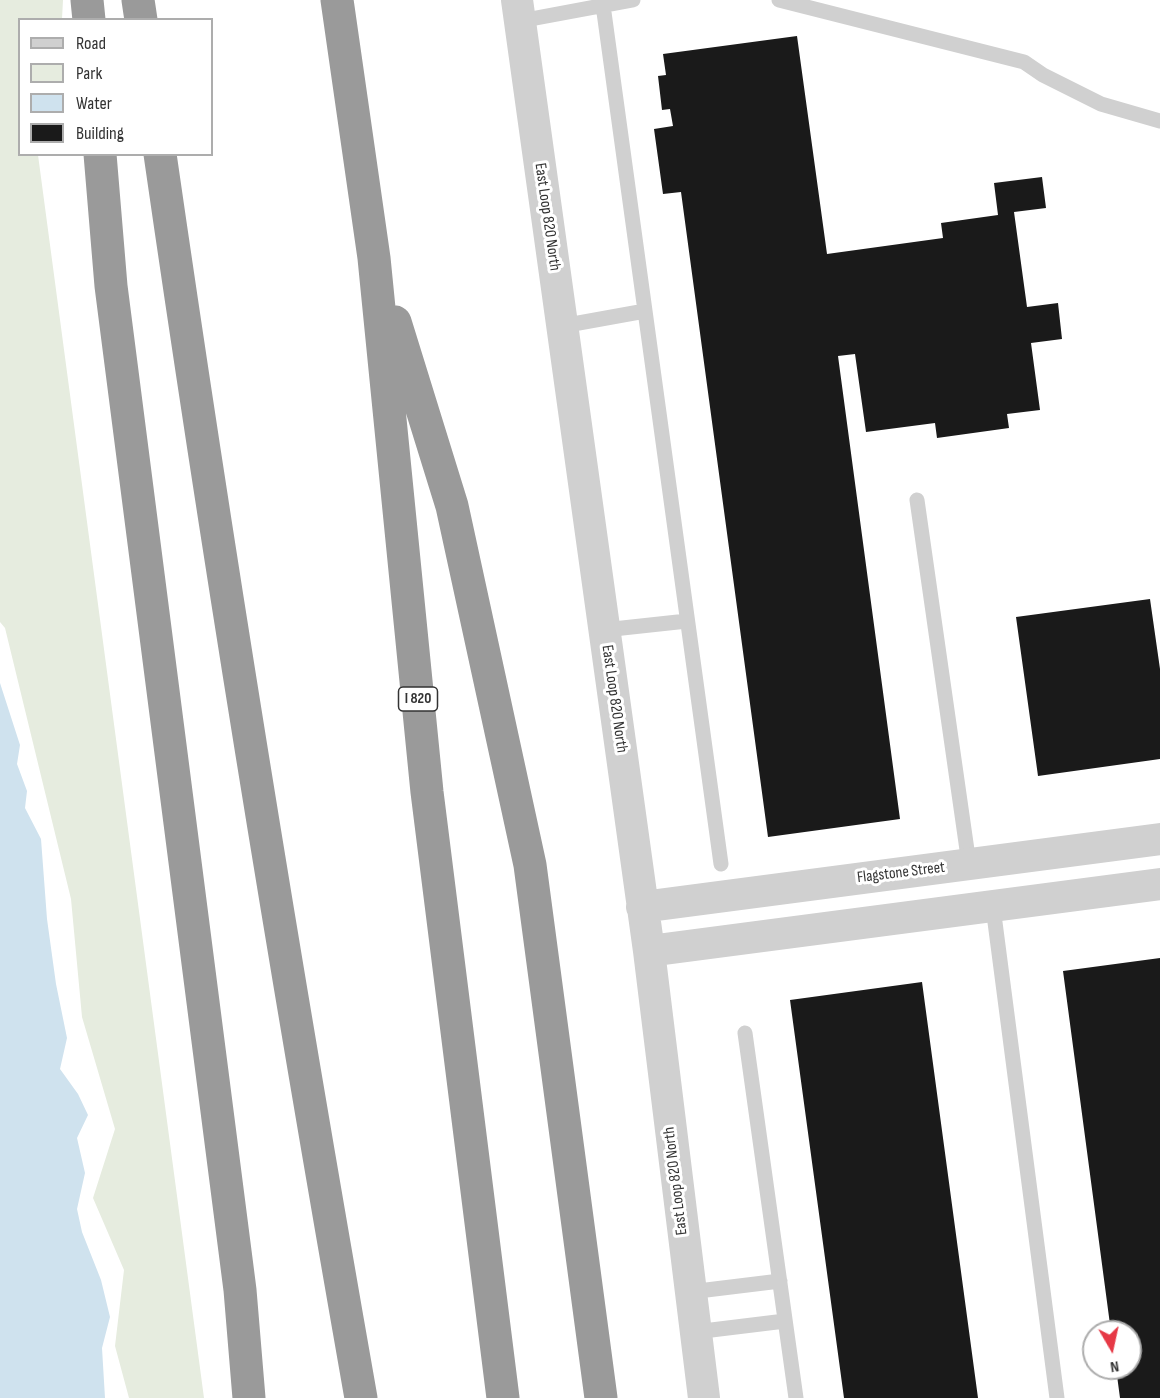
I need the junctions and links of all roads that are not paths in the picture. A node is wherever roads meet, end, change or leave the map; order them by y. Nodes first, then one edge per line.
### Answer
1 (87, 0) edge
2 (138, 0) edge
3 (337, 0) edge
4 (633, 0) edge
5 (779, 0) edge
6 (603, 6) junction
7 (519, 10) edge
8 (89, 18) edge
9 (141, 18) edge
10 (1160, 122) edge
11 (100, 156) edge
12 (160, 156) edge
13 (374, 258) junction
14 (645, 310) junction
15 (562, 326) junction
16 (917, 500) dead end
17 (687, 621) junction
18 (604, 630) junction
19 (1160, 839) edge
20 (721, 864) dead end
21 (969, 864) junction
22 (1160, 884) edge
23 (642, 907) junction
24 (993, 907) junction
25 (649, 951) junction
26 (745, 1033) dead end
27 (780, 1281) junction
28 (690, 1292) junction
29 (785, 1321) junction
30 (695, 1332) junction
31 (249, 1398) edge
32 (361, 1398) edge
33 (503, 1398) edge
34 (601, 1398) edge
35 (704, 1398) edge
36 (796, 1398) edge
37 (1057, 1398) edge

1 - 8 highway
2 - 9 highway
3 - 13 highway, I 820
4 - 6 lane
5 - 10 lane
6 - 7 lane
6 - 14 lane
7 - 15 street, East Loop 820 North
11 - 31 highway
12 - 32 highway
13 - 33 highway, I 820
13 - 34 highway
14 - 15 lane
14 - 17 lane
15 - 18 street, East Loop 820 North
16 - 21 lane
17 - 18 lane
17 - 20 lane
18 - 23 street, East Loop 820 North
19 - 21 street, Flagstone Street
21 - 23 street, Flagstone Street
22 - 24 street
23 - 25 street, East Loop 820 North
24 - 25 street
24 - 37 lane
25 - 28 street, East Loop 820 North
26 - 27 lane
27 - 28 lane
27 - 29 lane
28 - 30 street, East Loop 820 North
29 - 30 lane
29 - 36 lane
30 - 35 street, East Loop 820 North

